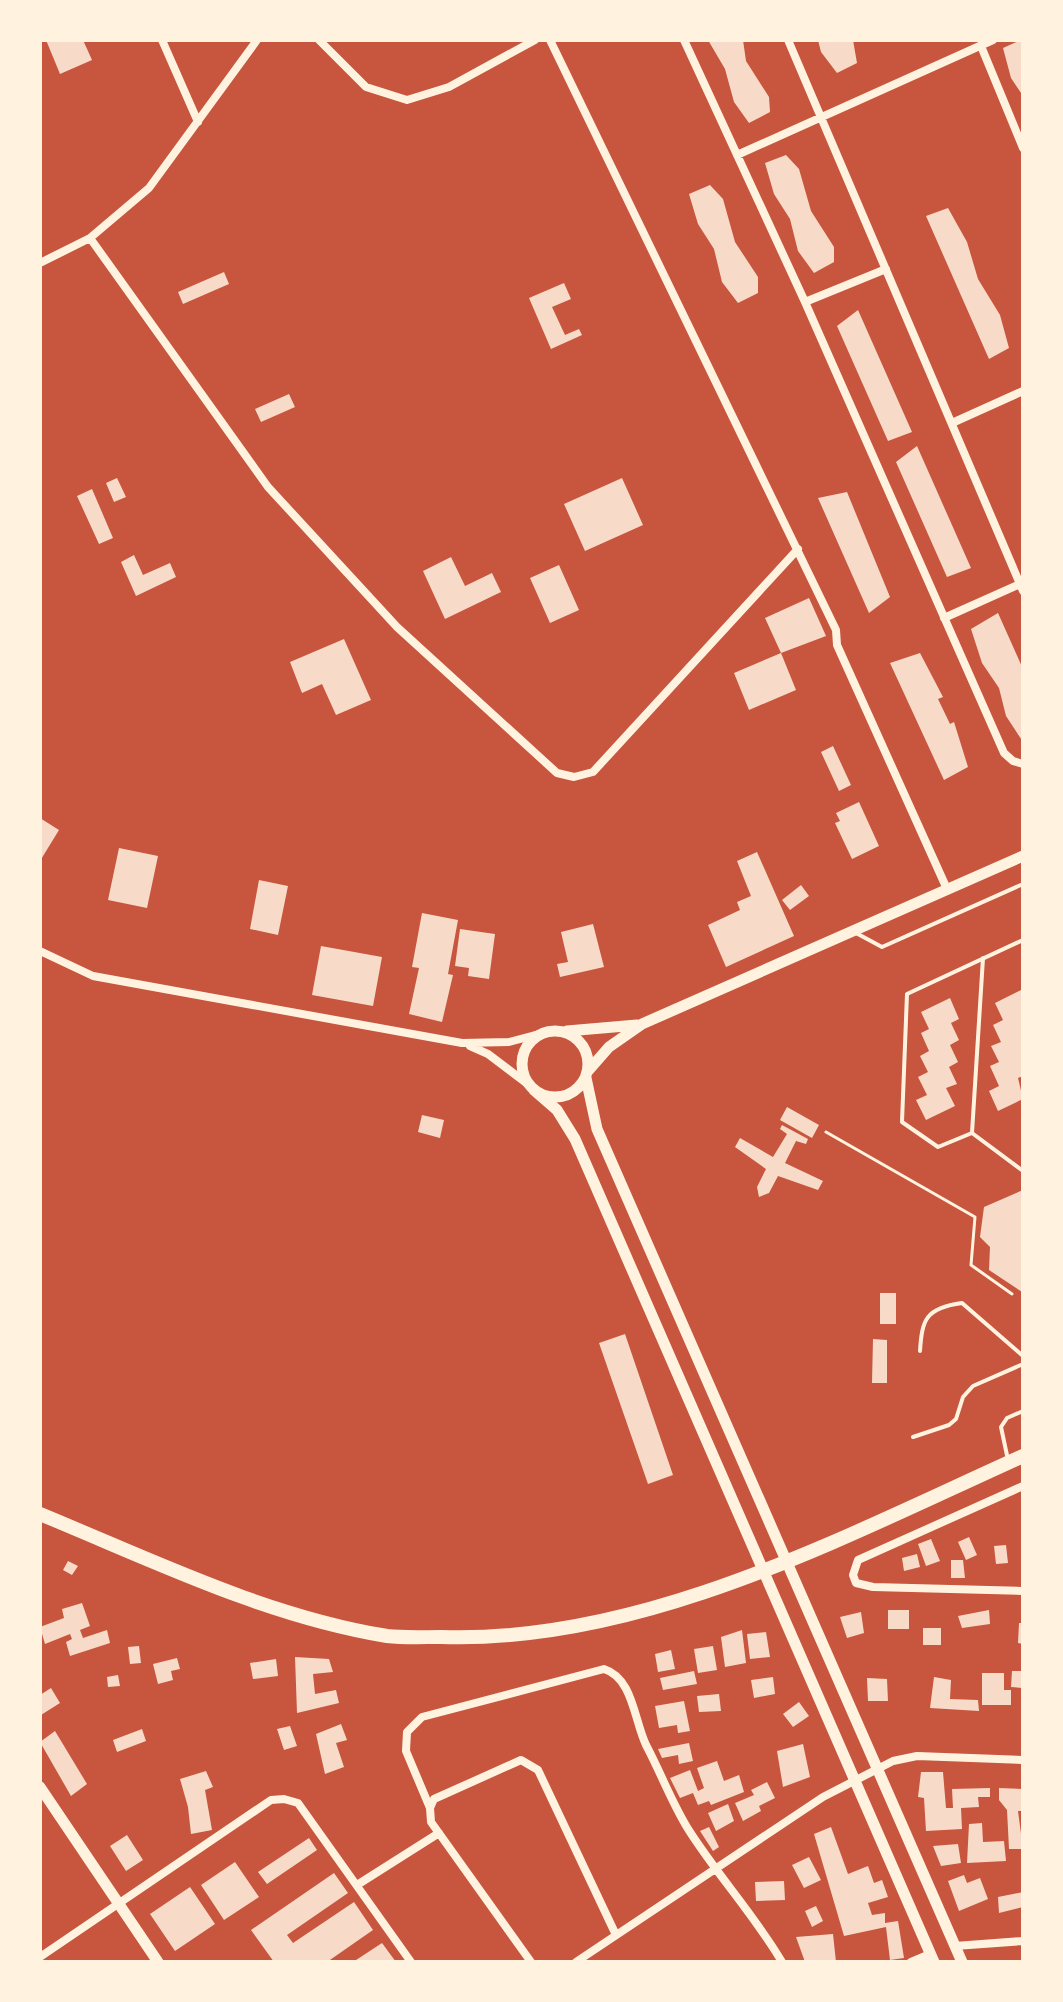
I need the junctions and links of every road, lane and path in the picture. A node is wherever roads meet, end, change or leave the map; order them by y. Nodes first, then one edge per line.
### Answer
1 (162, 40) edge
2 (257, 40) edge
3 (319, 40) edge
4 (535, 40) edge
5 (684, 40) edge
6 (788, 40) edge
7 (993, 40) edge
8 (553, 41) edge
9 (981, 46) junction
10 (822, 119) junction
11 (198, 122) junction
12 (1023, 148) edge
13 (737, 155) junction
14 (90, 238) junction
15 (40, 263) edge
16 (886, 269) junction
17 (805, 302) junction
18 (1023, 391) edge
19 (952, 423) junction
20 (798, 549) junction
21 (1021, 588) edge
22 (944, 618) junction
23 (1023, 764) edge
24 (1023, 856) edge
25 (1023, 884) edge
26 (947, 889) junction
27 (851, 930) junction
28 (1023, 940) edge
29 (40, 951) edge
30 (983, 958) junction
31 (642, 1024) junction
32 (556, 1031) junction
33 (543, 1033) junction
34 (462, 1043) junction
35 (587, 1074) junction
36 (532, 1088) junction
37 (826, 1132) dead end
38 (972, 1133) junction
39 (1023, 1171) edge
40 (1012, 1294) dead end
41 (920, 1351) dead end
42 (1023, 1356) edge
43 (1023, 1364) edge
44 (1023, 1411) edge
45 (913, 1437) dead end
46 (1023, 1456) edge
47 (1008, 1462) junction
48 (1023, 1486) edge
49 (40, 1514) edge
50 (785, 1560) junction
51 (762, 1570) junction
52 (1023, 1591) edge
53 (1023, 1760) edge
54 (877, 1769) junction
55 (854, 1779) junction
56 (40, 1787) edge
57 (430, 1808) junction
58 (439, 1833) junction
59 (717, 1869) junction
60 (357, 1885) junction
61 (119, 1905) junction
62 (616, 1935) junction
63 (1023, 1941) edge
64 (955, 1946) junction
65 (40, 1957) edge
66 (932, 1958) edge
67 (158, 1962) edge
68 (411, 1962) edge
69 (531, 1962) edge
70 (576, 1962) edge
71 (782, 1962) edge
72 (911, 1962) edge
73 (962, 1962) edge

1 - 11 street
2 - 11 street
3 - 4 street
5 - 13 street
6 - 10 street
7 - 9 street
8 - 20 street
9 - 10 street
9 - 12 street
10 - 13 street
10 - 16 street
11 - 14 street
13 - 17 street
14 - 15 street
14 - 20 street
16 - 17 street
16 - 19 street
17 - 22 street
18 - 19 street
19 - 21 street
20 - 26 street
21 - 22 street
22 - 23 street
24 - 26 street
25 - 27 lane
26 - 27 street
27 - 31 street
28 - 30 lane
29 - 34 street
30 - 38 lane
30 - 38 lane
31 - 32 street
31 - 35 street
32 - 33 street
32 - 35 street
33 - 34 street
33 - 36 street
34 - 36 street
35 - 36 street
35 - 50 street
36 - 51 street
37 - 40 path
38 - 39 lane
41 - 42 lane
43 - 45 lane
44 - 47 lane
46 - 47 highway
47 - 50 highway
48 - 52 street
49 - 51 highway
50 - 51 highway
50 - 54 street
51 - 55 street
53 - 54 street
54 - 55 street
54 - 64 street
55 - 59 street
55 - 66 street
56 - 61 street
57 - 58 street
57 - 59 street
57 - 62 street
58 - 60 street
58 - 69 street
59 - 62 street
59 - 71 street
60 - 61 street
60 - 68 street
61 - 65 street
61 - 67 street
62 - 70 street
63 - 64 street
64 - 73 street
66 - 72 street

